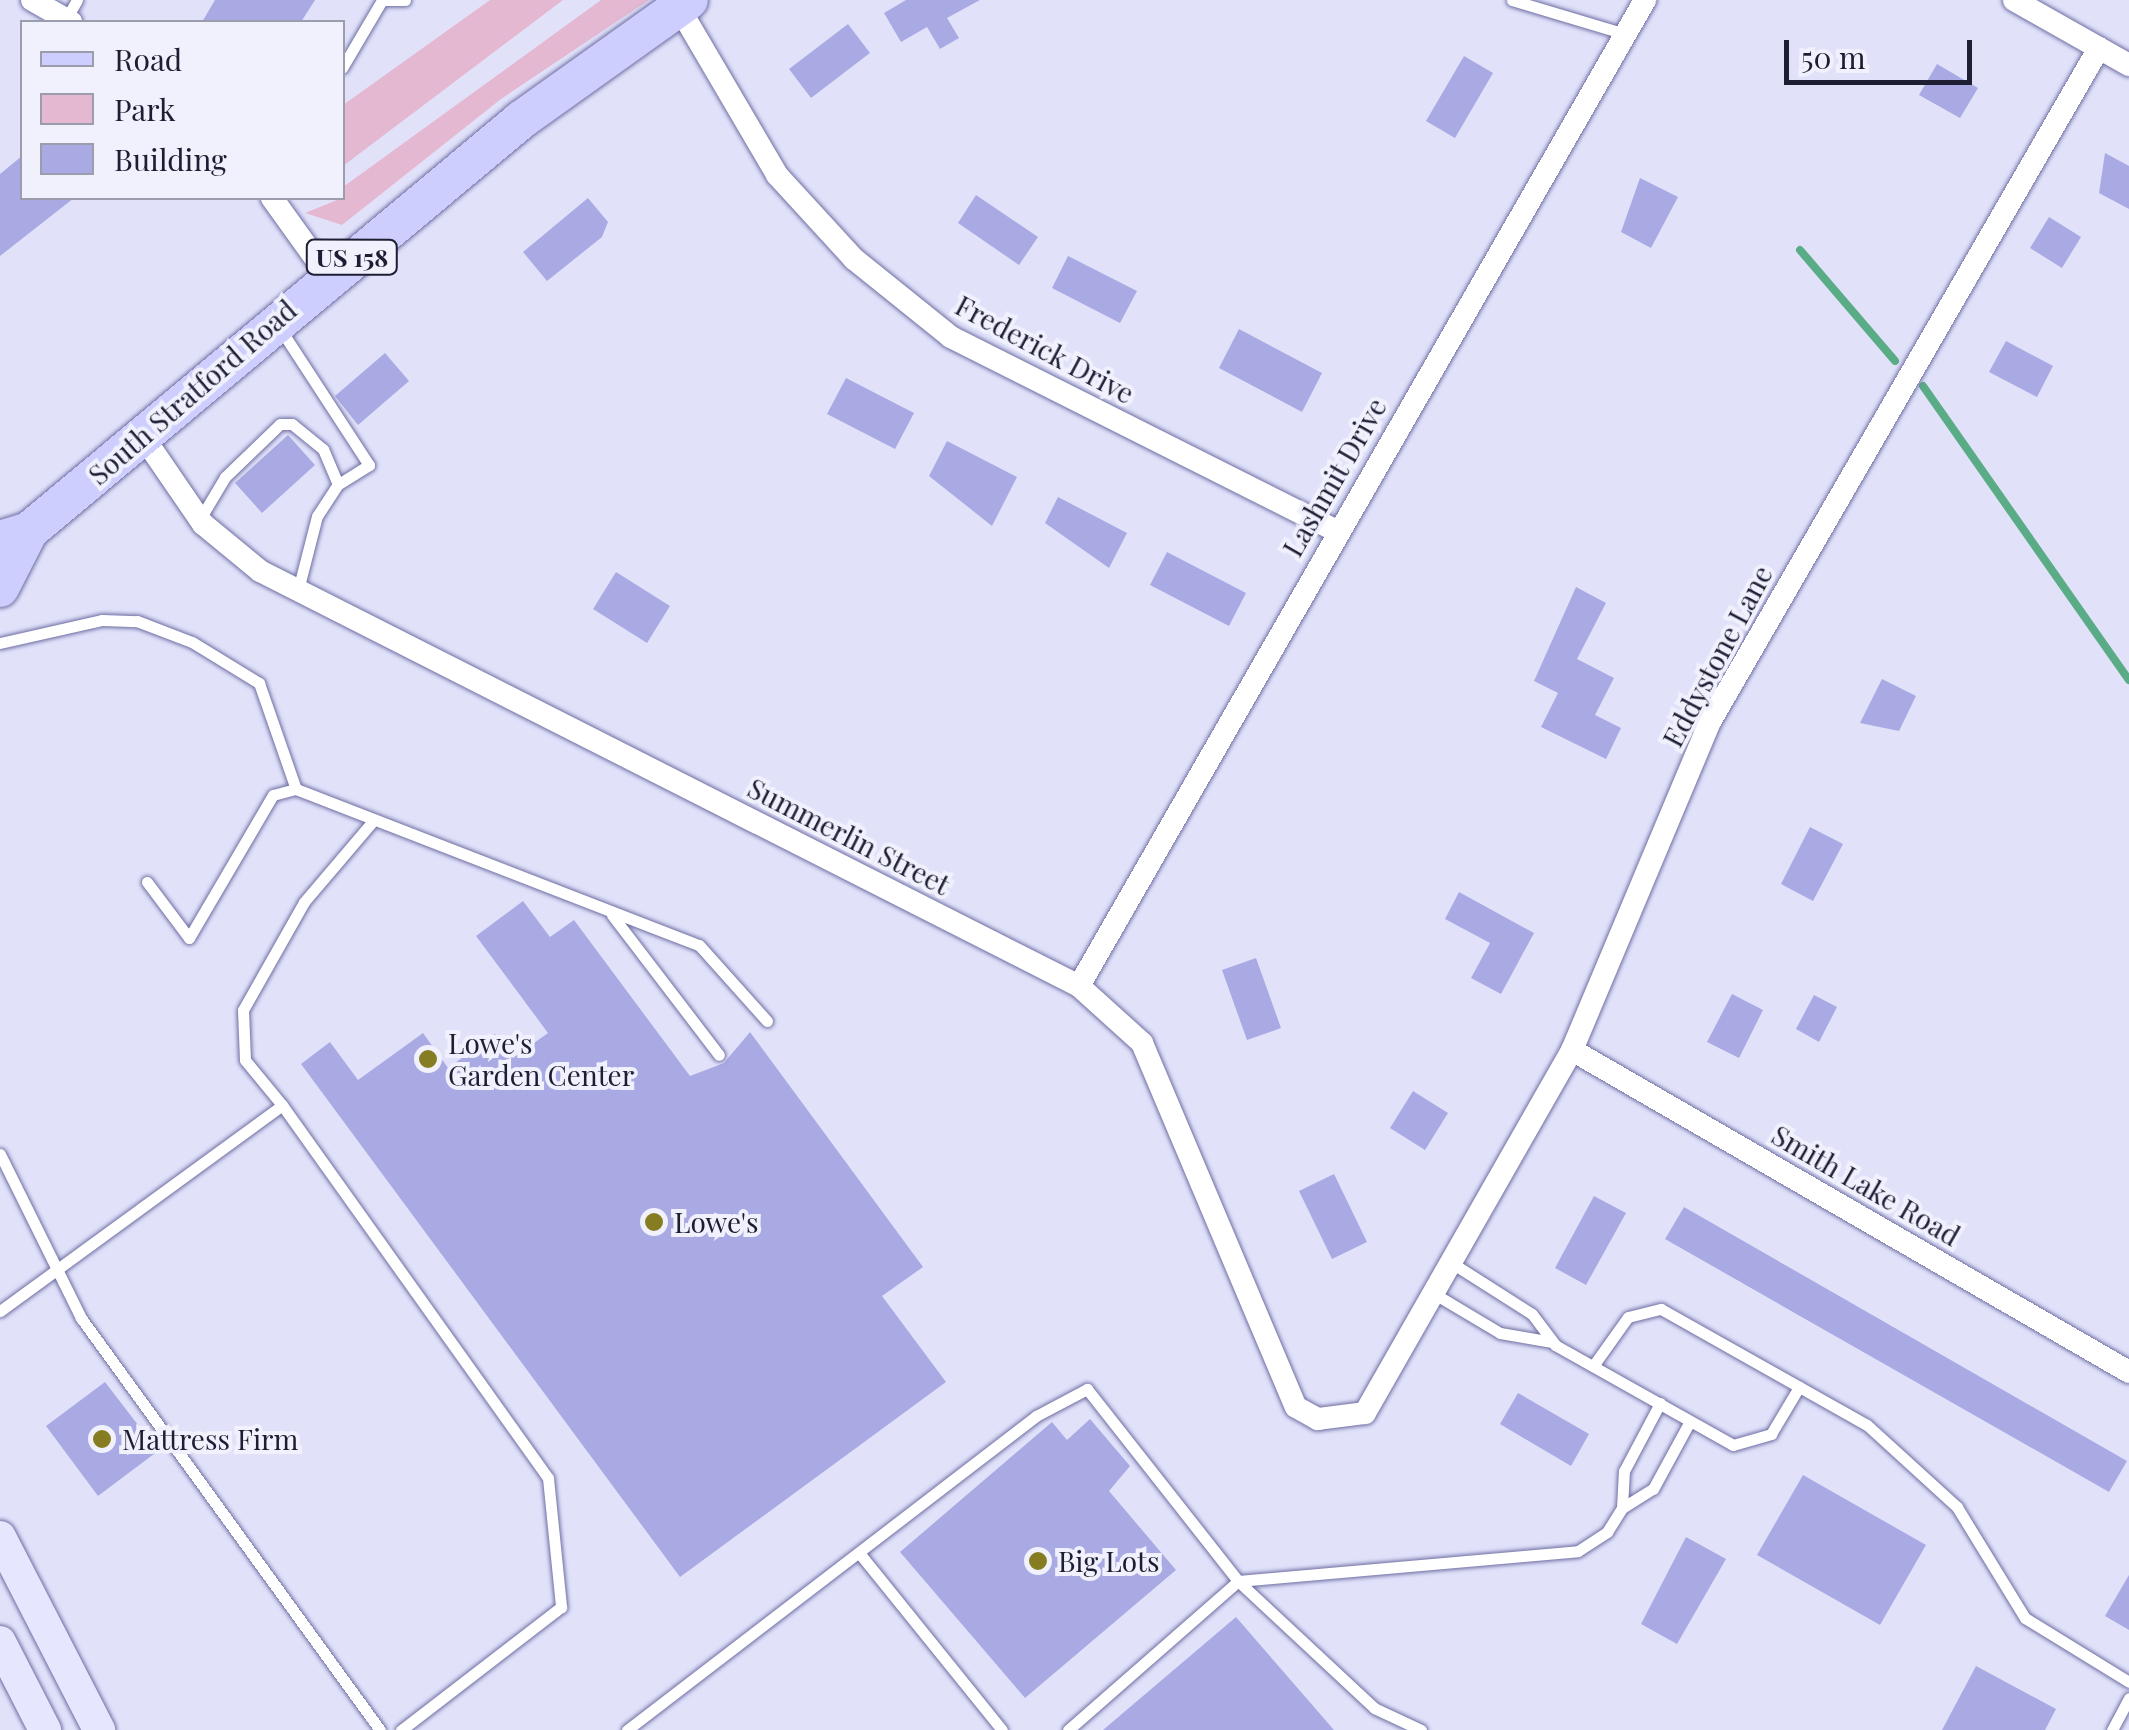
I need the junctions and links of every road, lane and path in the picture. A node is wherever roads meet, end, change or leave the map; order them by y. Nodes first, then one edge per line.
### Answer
1 (32, 0) edge
2 (384, 0) edge
3 (405, 0) edge
4 (1512, 0) edge
5 (1645, 0) edge
6 (2014, 0) edge
7 (684, 3) edge
8 (71, 14) edge
9 (1625, 34) junction
10 (2099, 48) junction
11 (345, 63) edge
12 (2129, 65) edge
13 (273, 200) edge
14 (328, 276) junction
15 (274, 320) junction
16 (142, 435) junction
17 (338, 484) junction
18 (200, 519) junction
19 (1336, 531) junction
20 (14, 536) edge
21 (0, 588) edge
22 (298, 590) junction
23 (0, 643) edge
24 (296, 789) junction
25 (372, 821) junction
26 (147, 882) dead end
27 (612, 914) junction
28 (1079, 986) junction
29 (766, 1021) dead end
30 (1572, 1050) junction
31 (719, 1055) dead end
32 (282, 1104) junction
33 (0, 1154) edge
34 (1455, 1265) junction
35 (60, 1272) junction
36 (1438, 1296) junction
37 (0, 1311) edge
38 (1552, 1342) junction
39 (1593, 1366) junction
40 (2129, 1372) edge
41 (1798, 1388) junction
42 (1660, 1403) junction
43 (1364, 1413) joint
44 (1690, 1421) junction
45 (1622, 1508) junction
46 (0, 1537) edge
47 (860, 1554) junction
48 (1238, 1581) junction
49 (0, 1642) edge
50 (2129, 1682) edge
51 (2129, 1698) edge
52 (643, 1726) edge
53 (406, 1729) edge
54 (45, 1730) edge
55 (99, 1730) edge
56 (380, 1730) edge
57 (627, 1730) edge
58 (1002, 1730) edge
59 (1068, 1730) edge
60 (1421, 1730) edge
61 (2112, 1730) edge

1 - 8 street
2 - 3 lane
2 - 11 lane
4 - 9 lane
5 - 9 street, Lashmit Drive
6 - 10 street
7 - 14 main road, South Stratford Road / US 158
7 - 19 street, Frederick Drive
9 - 19 street, Lashmit Drive
10 - 12 street
10 - 30 street, Eddystone Lane
13 - 14 street
14 - 15 main road, South Stratford Road / US 158
15 - 16 main road, South Stratford Road / US 158
15 - 17 lane
16 - 18 street, Summerlin Street
16 - 20 main road, South Stratford Road / US 158
17 - 18 lane
17 - 22 lane
18 - 22 street, Summerlin Street
19 - 28 street, Lashmit Drive
20 - 21 main road, South Stratford Road / US 158
22 - 28 street, Summerlin Street
23 - 24 lane
24 - 25 lane
24 - 26 lane
25 - 27 lane
25 - 32 lane
27 - 29 lane
27 - 31 lane
28 - 43 street, Summerlin Street
30 - 34 street, Eddystone Lane
30 - 40 street, Smith Lake Road
32 - 35 lane
32 - 53 lane
33 - 35 lane
34 - 36 street, Eddystone Lane
34 - 38 lane
35 - 37 lane
35 - 56 lane
36 - 38 lane
36 - 43 street, Eddystone Lane
38 - 39 lane
39 - 41 lane
39 - 42 lane
41 - 44 lane
41 - 50 lane
42 - 44 lane
42 - 45 lane
44 - 45 lane
45 - 48 lane
46 - 55 main road
47 - 48 lane
47 - 52 lane
47 - 58 lane
48 - 59 lane
48 - 60 lane
49 - 54 main road
51 - 61 lane
52 - 57 lane

